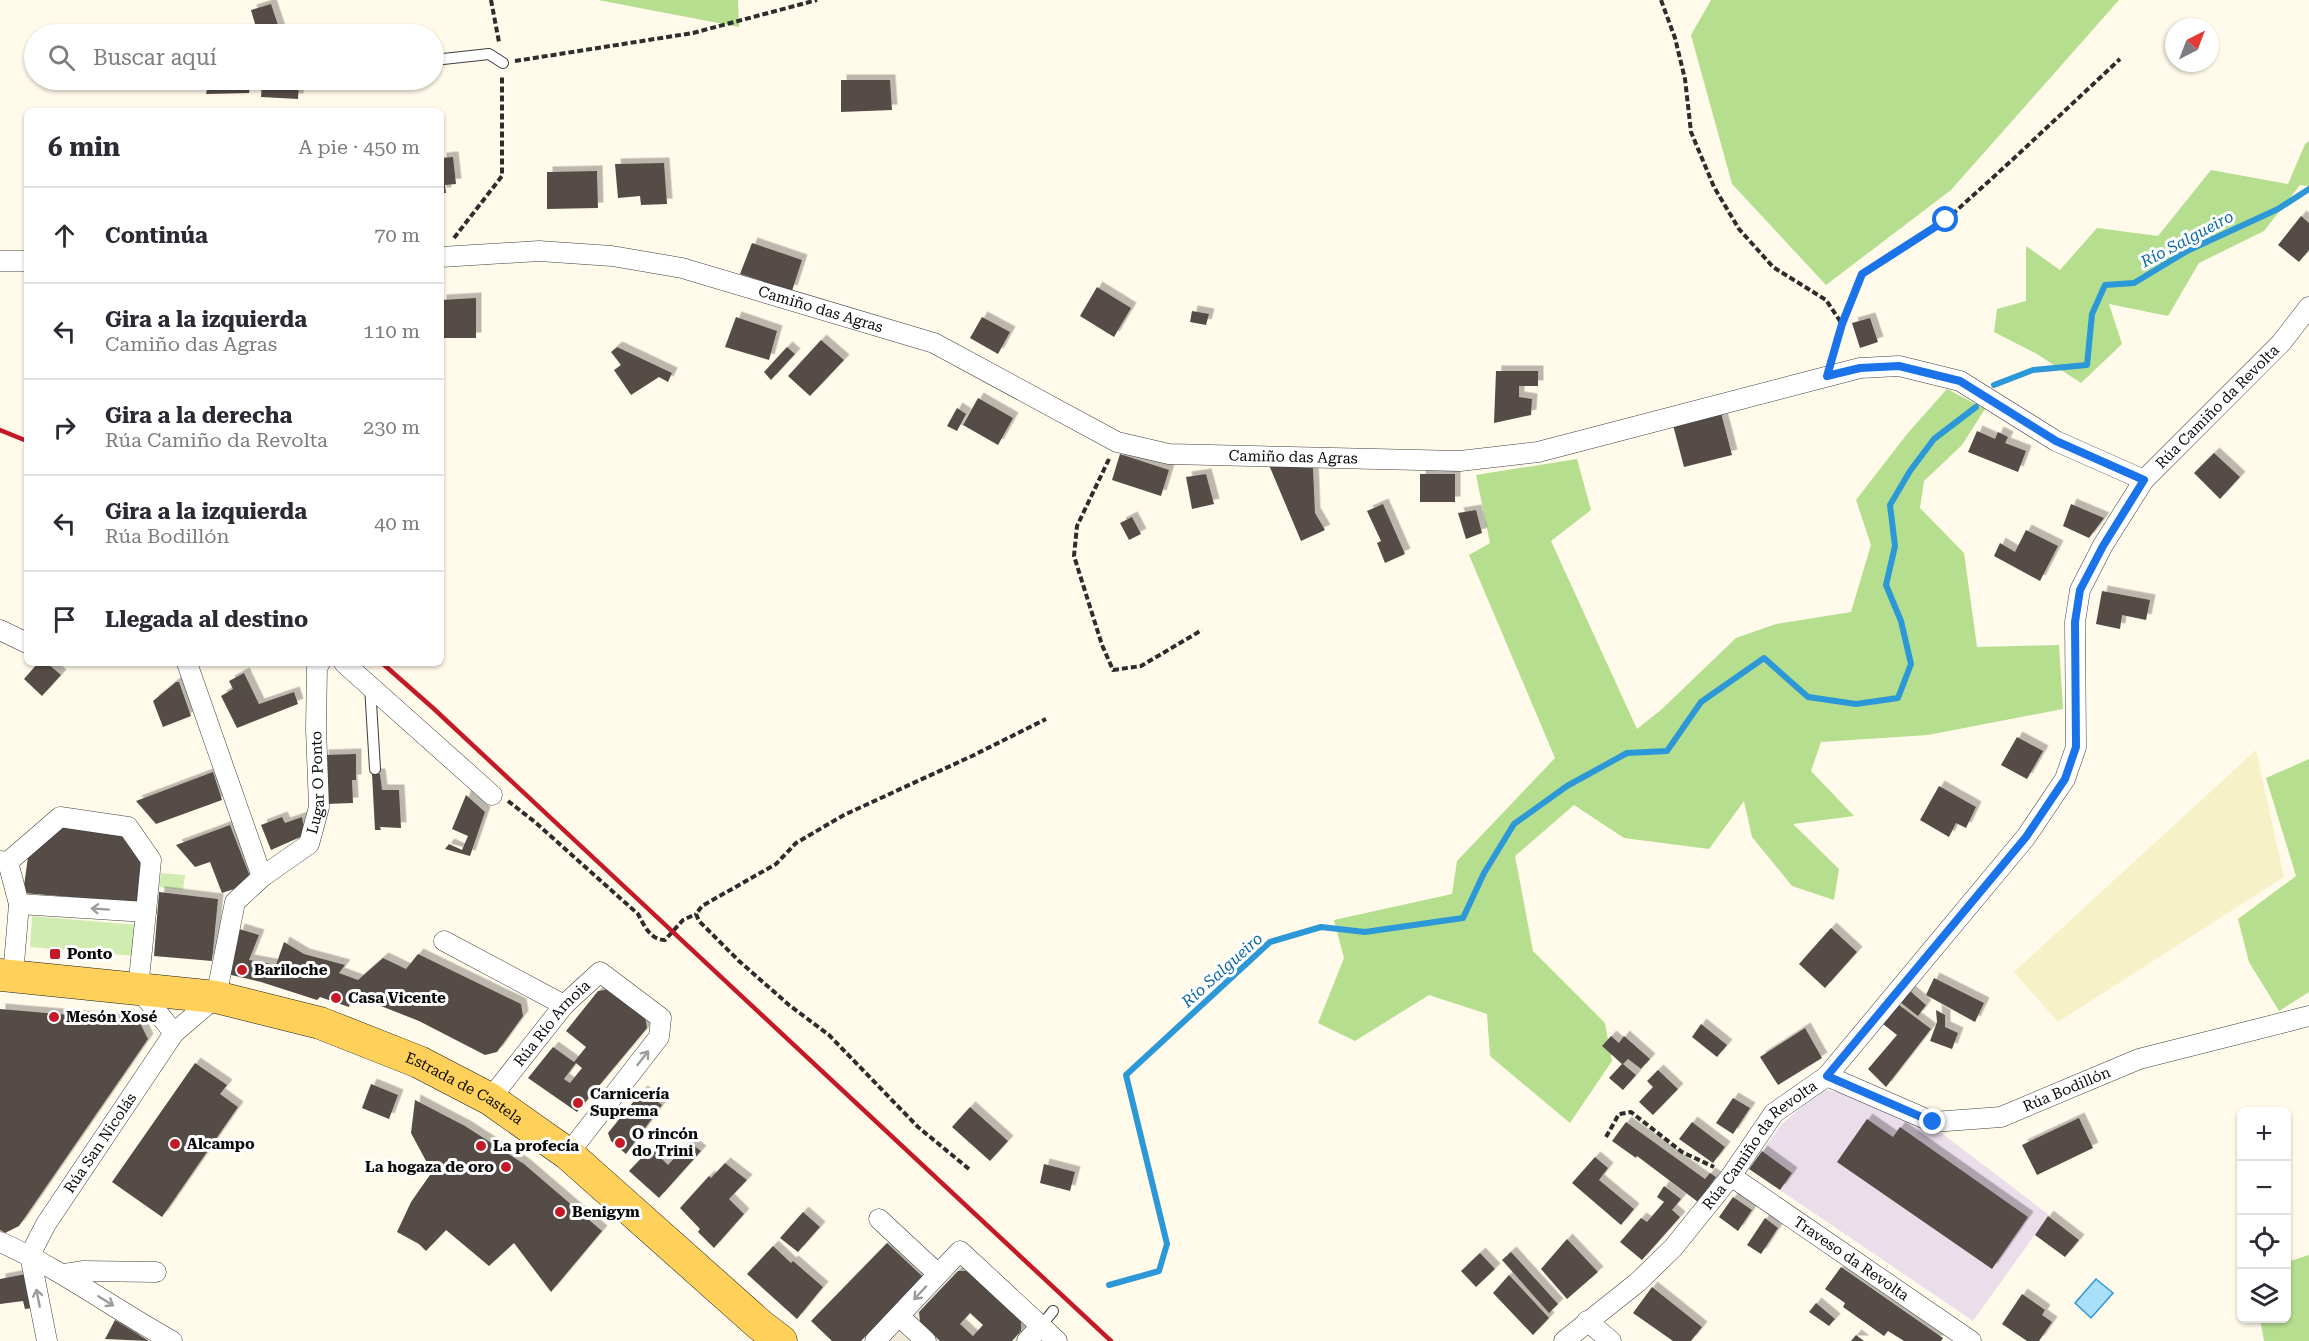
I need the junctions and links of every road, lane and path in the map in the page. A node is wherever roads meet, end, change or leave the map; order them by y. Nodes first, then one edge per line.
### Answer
1 (491, 0) edge
2 (817, 0) edge
3 (1661, 0) edge
4 (444, 59) edge
5 (2120, 59) dead end
6 (502, 63) junction
7 (444, 251) edge
8 (0, 261) edge
9 (24, 261) edge
10 (2309, 307) edge
11 (1842, 324) junction
12 (1827, 376) junction
13 (1118, 442) junction
14 (2144, 480) junction
15 (0, 630) edge
16 (1202, 630) dead end
17 (24, 642) edge
18 (188, 666) edge
19 (318, 666) edge
20 (347, 666) edge
21 (370, 686) junction
22 (1046, 719) dead end
23 (375, 769) dead end
24 (492, 795) joint
25 (4, 861) edge
26 (262, 877) junction
27 (19, 904) junction
28 (146, 912) junction
29 (696, 914) junction
30 (444, 941) dead end
31 (6, 976) edge
32 (138, 988) junction
33 (216, 997) junction
34 (564, 1005) junction
35 (2309, 1016) edge
36 (174, 1033) junction
37 (1827, 1076) junction
38 (490, 1099) junction
39 (1606, 1137) dead end
40 (568, 1154) junction
41 (969, 1169) dead end
42 (1731, 1176) junction
43 (879, 1220) dead end
44 (0, 1242) edge
45 (30, 1255) junction
46 (156, 1272) dead end
47 (63, 1274) junction
48 (938, 1274) junction
49 (899, 1316) junction
50 (1587, 1321) junction
51 (1049, 1331) edge
52 (770, 1336) edge
53 (47, 1341) edge
54 (172, 1341) edge
55 (875, 1341) edge
56 (926, 1341) edge
57 (1027, 1341) edge
58 (1564, 1341) edge
59 (1611, 1341) edge
60 (1971, 1341) edge

1 - 6 path
2 - 6 path
3 - 11 path
4 - 6 lane
5 - 11 path
6 - 7 path
7 - 13 street, Camiño das Agras
8 - 9 street
10 - 14 street, Rúa Camiño da Revolta
11 - 12 path
12 - 13 street, Camiño das Agras
12 - 14 street, Camiño das Agras
13 - 16 path
14 - 37 street, Rúa Camiño da Revolta
15 - 17 street
18 - 26 street
19 - 26 street, Lugar O Ponto
20 - 21 street
21 - 23 lane
21 - 24 street
22 - 29 path
24 - 29 path
25 - 27 street, Estrada de Castela
25 - 28 street
26 - 33 street, Lugar O Ponto
28 -> 27 street
27 - 31 street, Estrada de Castela
28 - 32 street
29 - 41 path
30 - 34 street
31 - 32 main road, Estrada de Castela
32 - 33 main road, Estrada de Castela
32 - 36 street
33 - 36 street, Rúa San Nicolás
33 - 38 main road, Estrada de Castela
34 - 38 street, Rúa Río Arnoia
40 -> 34 street, Rúa Río Arnoia
35 - 37 street, Rúa Bodillón
36 - 45 street, Rúa San Nicolás
37 - 42 street, Rúa Camiño da Revolta
38 - 40 main road, Estrada de Castela
39 - 42 path
40 - 52 main road, Estrada de Castela
42 - 50 street, Rúa Camiño da Revolta
42 - 60 street, Traveso da Revolta
43 - 48 street
44 - 45 street
45 - 47 street
53 -> 45 street
46 - 47 street
47 -> 54 street
48 -> 49 street
48 - 51 street
49 - 55 street
49 - 56 street
50 - 58 street, Rúa Camiño da Revolta
50 - 59 street
51 - 57 street

